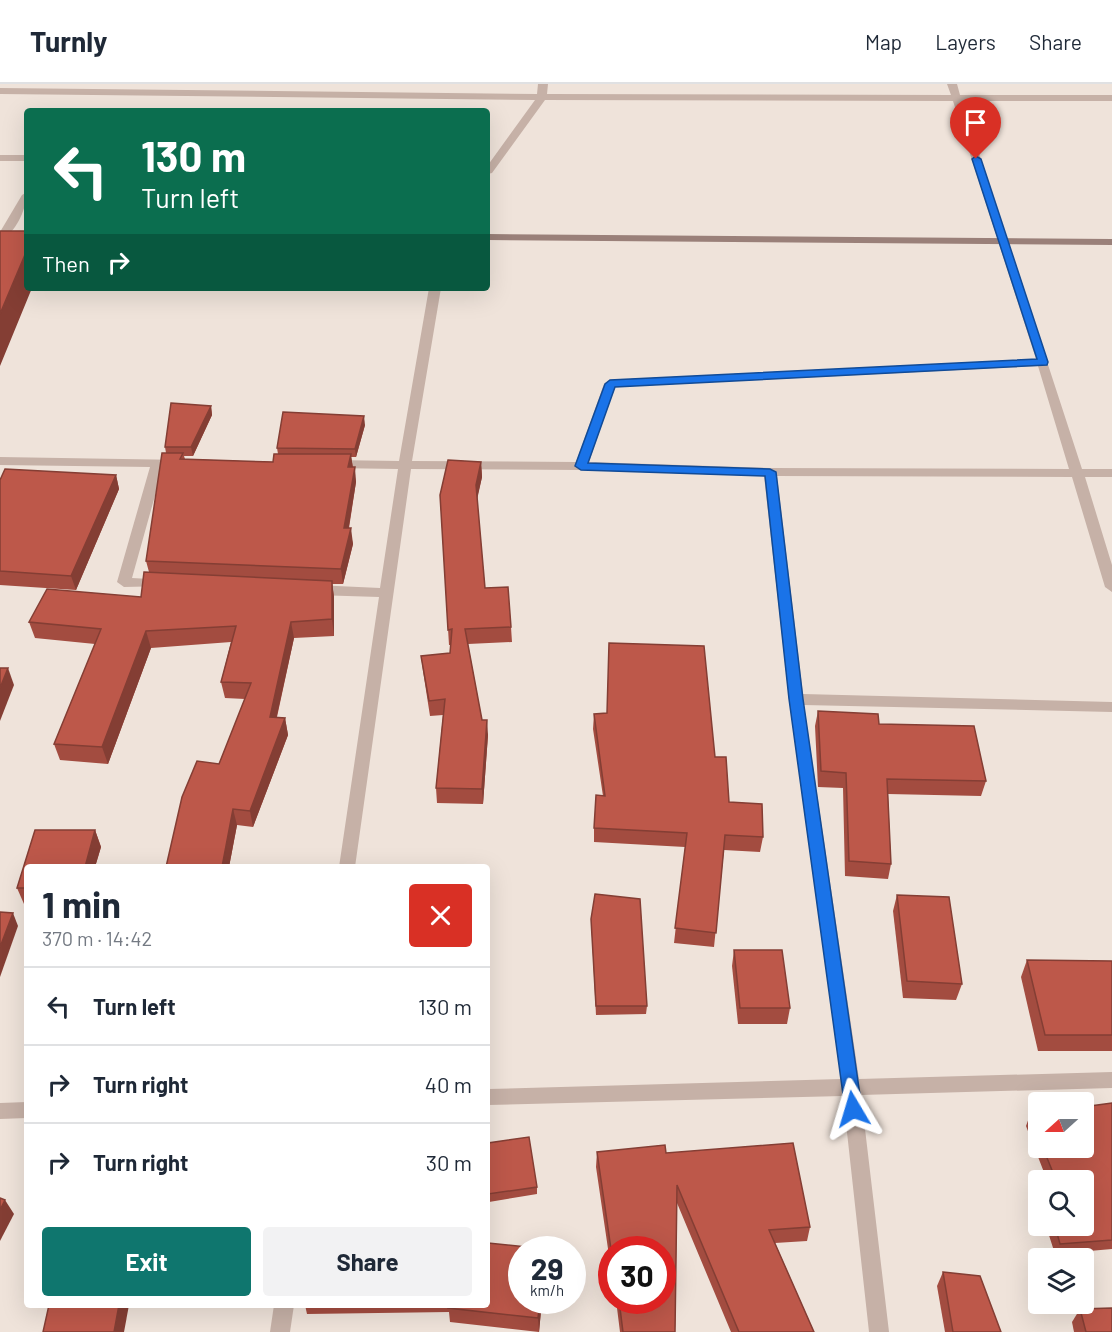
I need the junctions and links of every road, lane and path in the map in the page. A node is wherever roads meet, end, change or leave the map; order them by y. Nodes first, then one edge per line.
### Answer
1 (543, 84) edge
2 (952, 84) edge
3 (0, 91) edge
4 (542, 97) junction
5 (957, 98) junction
6 (1112, 98) edge
7 (0, 158) edge
8 (24, 158) edge
9 (490, 168) edge
10 (24, 201) edge
11 (7, 234) edge
12 (490, 237) edge
13 (1002, 241) junction
14 (1112, 242) edge
15 (434, 291) edge
16 (1043, 362) junction
17 (0, 461) edge
18 (158, 462) junction
19 (193, 463) edge
20 (323, 464) edge
21 (405, 465) junction
22 (581, 466) junction
23 (770, 472) junction
24 (1077, 473) junction
25 (1112, 473) edge
26 (172, 584) edge
27 (1112, 587) edge
28 (303, 590) edge
29 (387, 593) junction
30 (796, 699) junction
31 (1112, 707) edge
32 (347, 864) edge
33 (1112, 1080) edge
34 (851, 1087) junction
35 (490, 1097) edge
36 (24, 1110) edge
37 (0, 1111) edge
38 (284, 1308) edge
39 (280, 1332) edge
40 (879, 1332) edge

1 - 4 street
2 - 5 street
3 - 4 street
4 - 5 street
4 - 9 street
5 - 6 street
5 - 13 street
7 - 8 street
10 - 11 street
12 - 13 street
13 - 14 street
13 - 16 street
15 - 21 street
16 - 22 street
16 - 24 street
17 - 18 street
18 - 19 street
18 - 26 street
20 - 21 street
21 - 22 street
21 - 29 street
22 - 23 street
23 - 24 street
23 - 30 street
24 - 25 street
24 - 27 street
28 - 29 street
29 - 32 street
30 - 31 street
30 - 34 street
33 - 34 street
34 - 35 street
34 - 40 street
36 - 37 street
38 - 39 street

